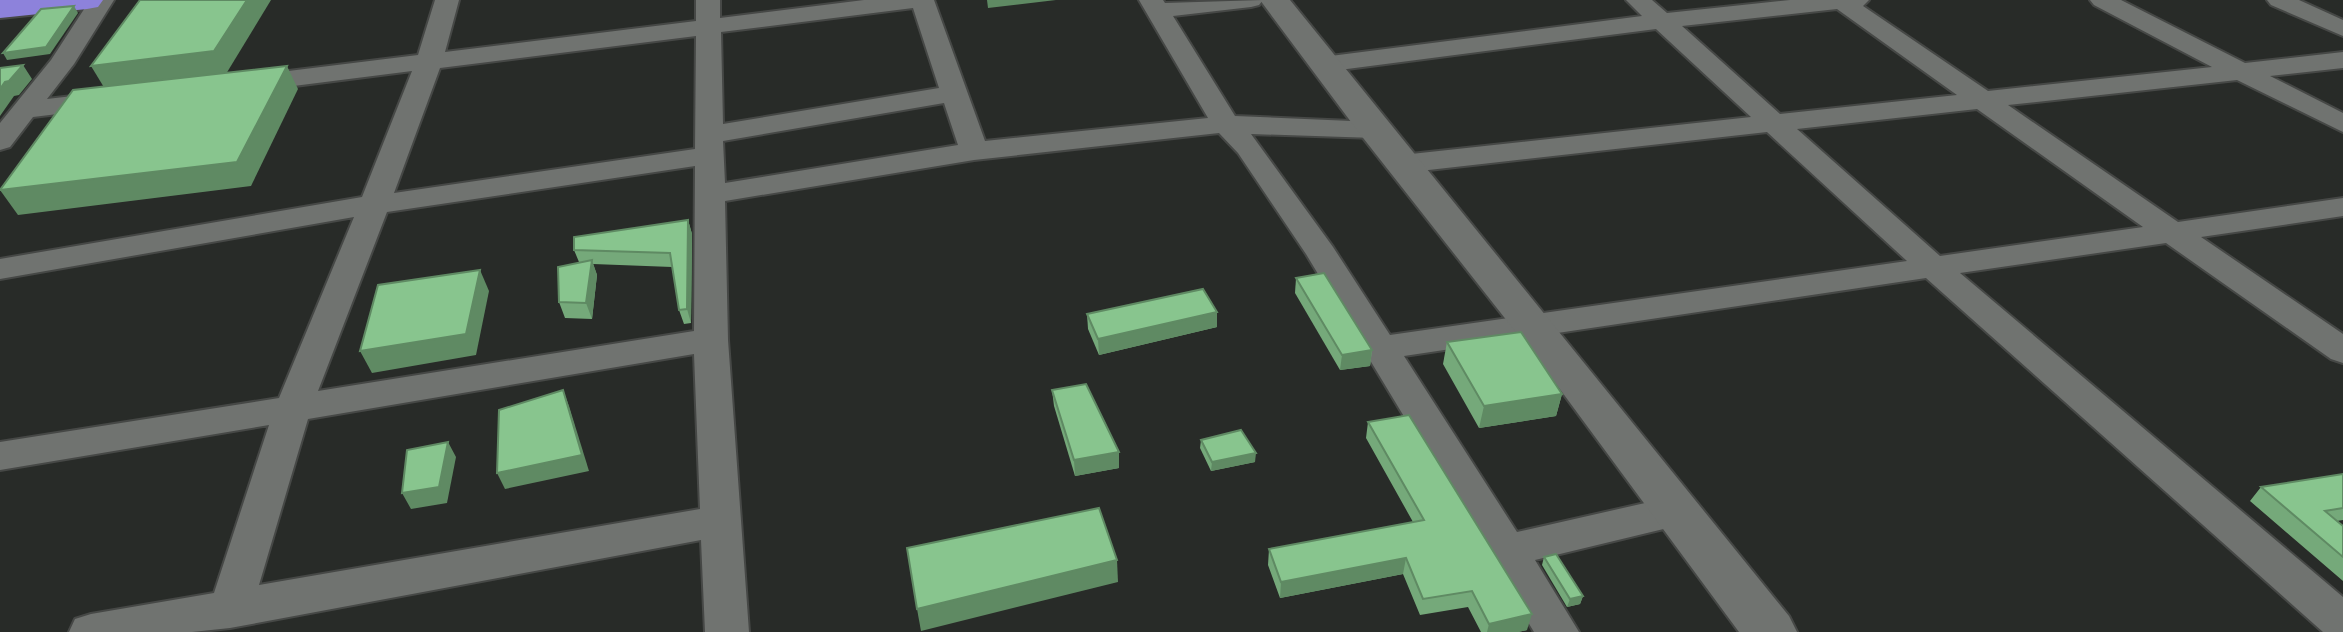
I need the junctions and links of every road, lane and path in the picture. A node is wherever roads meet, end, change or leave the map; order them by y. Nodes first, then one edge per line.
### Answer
1 (87, 0) edge
2 (102, 0) edge
3 (447, 0) edge
4 (922, 0) edge
5 (1251, 0) edge
6 (1275, 0) edge
7 (2102, 0) edge
8 (2279, 0) edge
9 (1846, 1) edge
10 (1155, 5) edge
11 (0, 9) edge
12 (1651, 10) edge
13 (709, 14) edge
14 (2343, 29) edge
15 (2343, 60) edge
16 (429, 62) junction
17 (61, 64) junction
18 (1324, 64) junction
19 (31, 68) dead end
20 (2246, 73) junction
21 (226, 86) edge
22 (954, 93) junction
23 (133, 97) edge
24 (1979, 99) junction
25 (24, 110) junction
26 (1226, 124) junction
27 (1776, 124) junction
28 (2343, 124) edge
29 (1375, 130) junction
30 (0, 141) edge
31 (710, 145) junction
32 (974, 151) junction
33 (1402, 164) junction
34 (711, 194) junction
35 (371, 205) junction
36 (2343, 207) edge
37 (2171, 233) junction
38 (1933, 267) junction
39 (0, 269) edge
40 (1529, 325) junction
41 (711, 340) junction
42 (1382, 348) junction
43 (2343, 351) edge
44 (292, 410) junction
45 (0, 456) edge
46 (1676, 511) junction
47 (723, 521) junction
48 (1507, 551) junction
49 (230, 610) junction
50 (2343, 623) edge
51 (91, 632) edge
52 (727, 632) edge
53 (1557, 632) edge
54 (1770, 632) edge

1 - 11 highway
2 - 17 street
3 - 16 street
4 - 13 street
4 - 22 street
5 - 10 street
6 - 18 street
7 - 20 street
8 - 14 street
9 - 12 street
9 - 24 street
10 - 26 street
12 - 18 street
12 - 27 street
13 - 16 street
13 - 31 street
15 - 20 street
16 - 21 street
16 - 35 street
17 - 19 street
17 - 25 street
18 - 29 street
20 - 24 street
20 - 28 street
22 - 31 street
22 - 32 street
23 - 25 street
24 - 27 street
24 - 37 street
25 - 30 street
26 - 29 street
26 - 32 street
26 - 42 street
27 - 33 street
27 - 38 street
29 - 33 street
31 - 34 street
31 - 35 street
32 - 34 street
33 - 40 street
34 - 41 street
35 - 39 street
35 - 44 street
36 - 37 street
37 - 38 street
37 - 43 street
38 - 40 street
38 - 50 street
40 - 42 street
40 - 46 street
41 - 44 street
41 - 47 street
42 - 48 street
44 - 45 street
44 - 49 street
46 - 48 street
46 - 54 street
47 - 49 street
47 - 52 street
48 - 53 street
49 - 51 street

